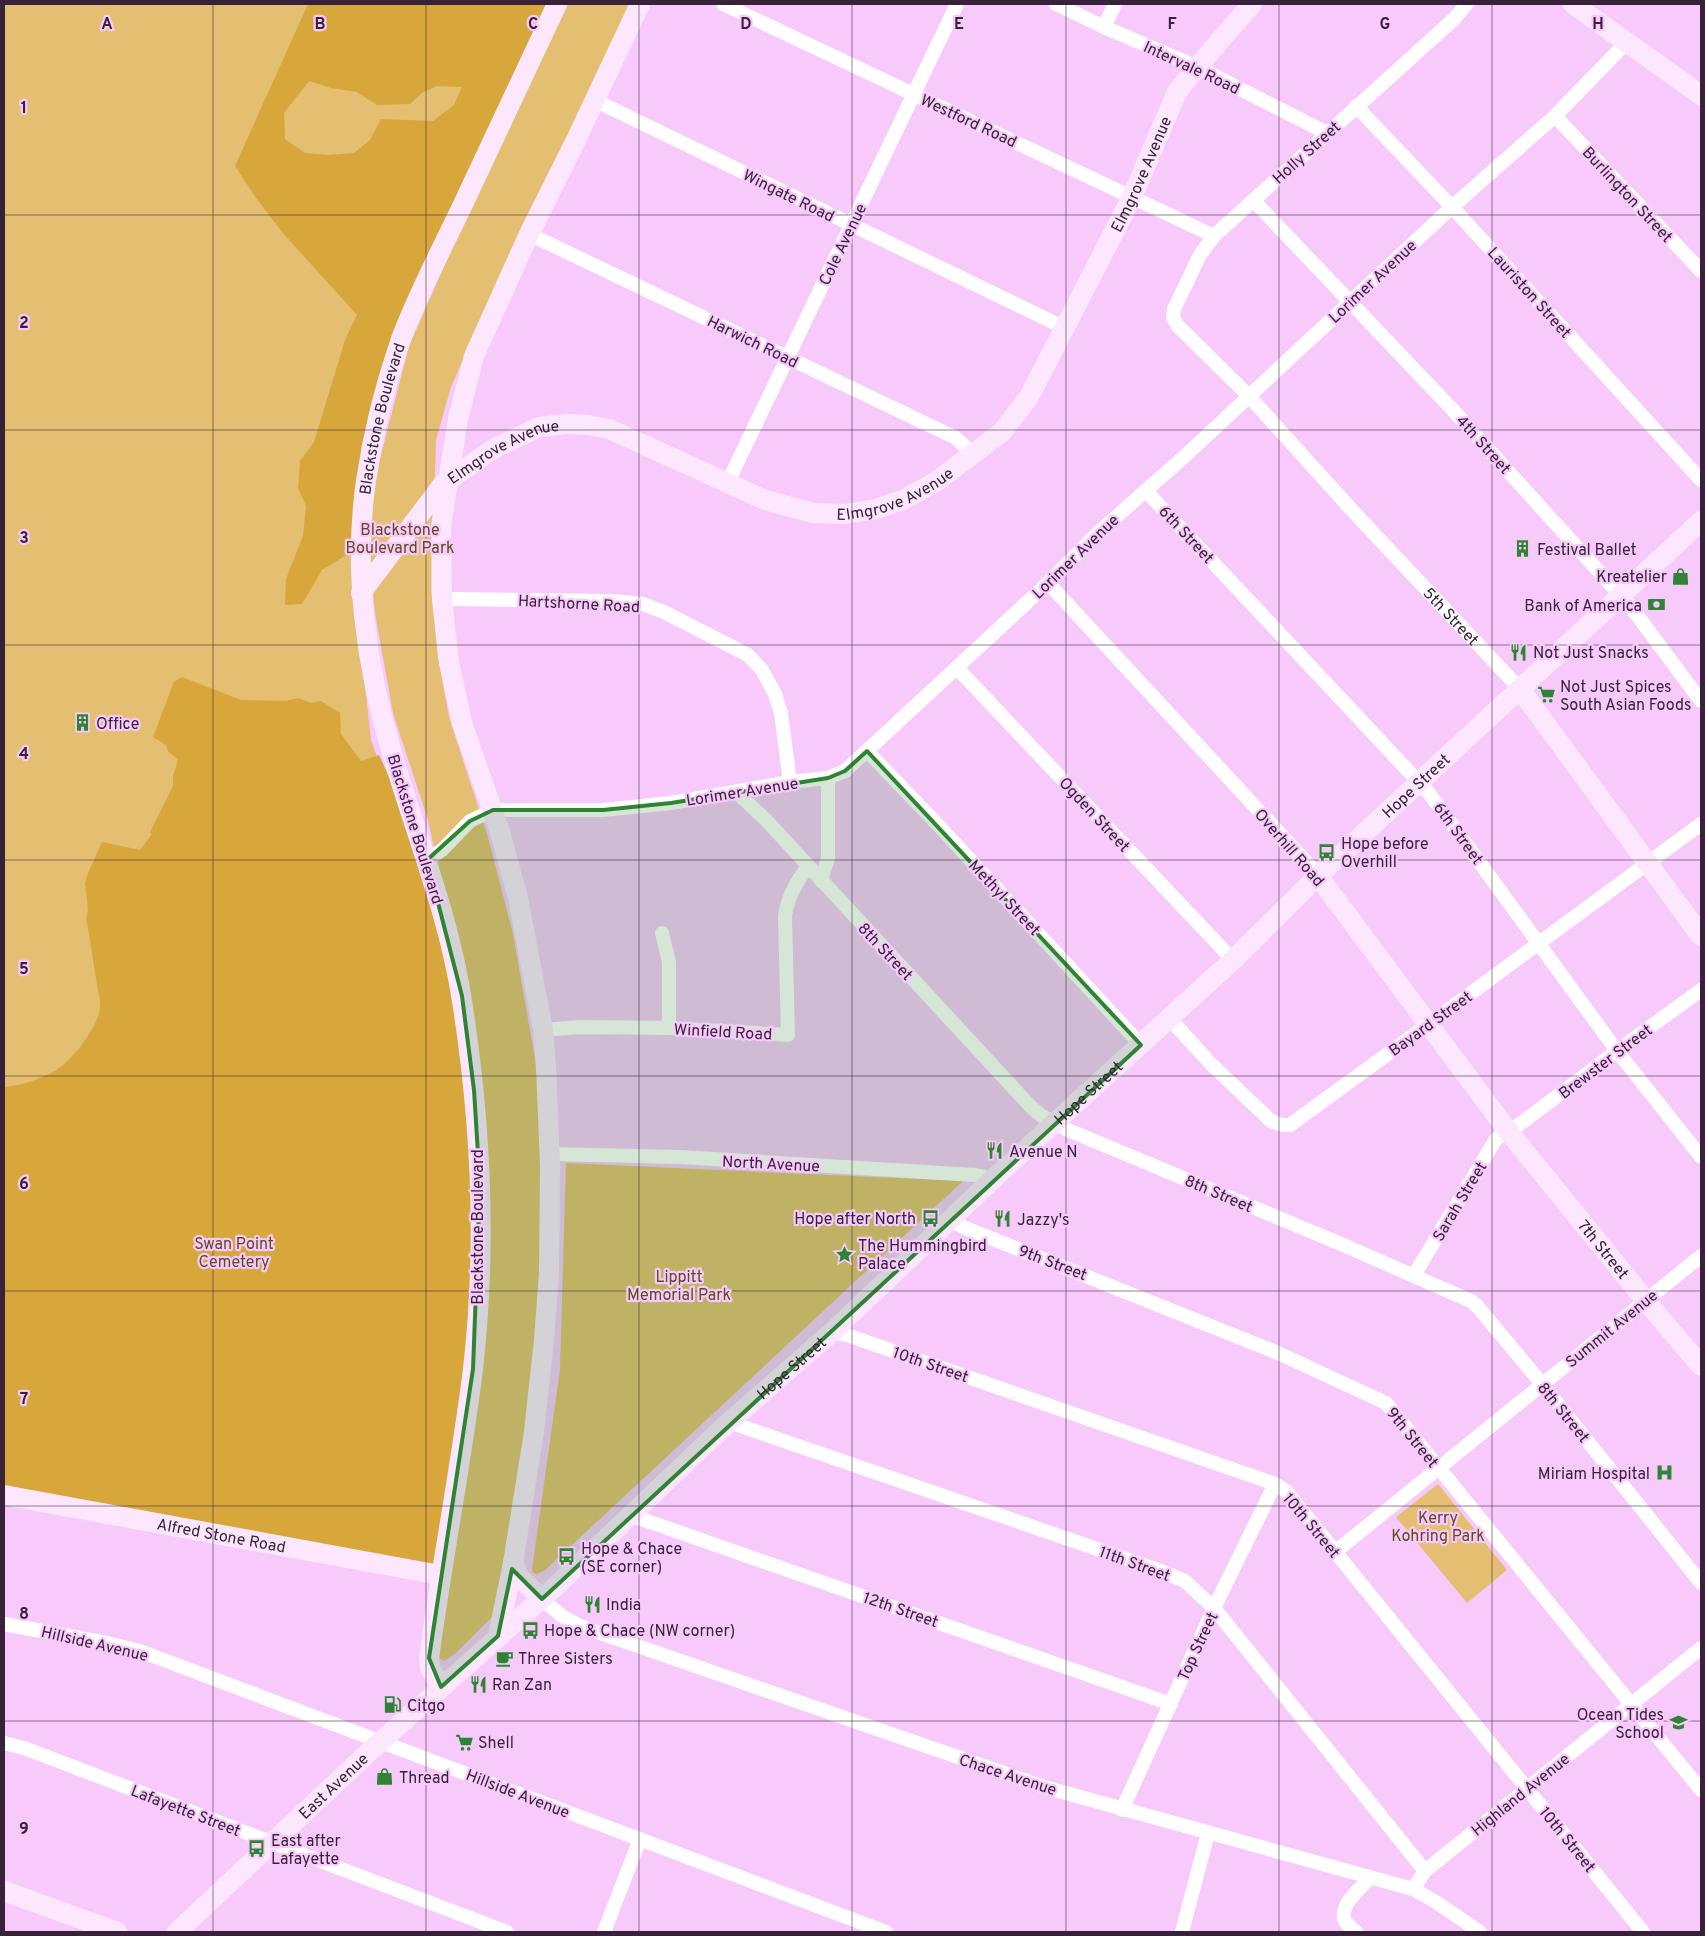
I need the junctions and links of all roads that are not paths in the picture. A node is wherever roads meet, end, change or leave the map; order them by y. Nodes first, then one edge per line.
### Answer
1 (557, 4) edge
2 (640, 4) edge
3 (723, 4) edge
4 (957, 4) edge
5 (1056, 4) edge
6 (1115, 4) edge
7 (1252, 4) edge
8 (1467, 4) edge
9 (1573, 4) edge
10 (1104, 27) junction
11 (1627, 42) junction
12 (1197, 67) junction
13 (914, 94) junction
14 (1701, 95) edge
15 (594, 100) junction
16 (1356, 106) junction
17 (1555, 116) junction
18 (1327, 133) junction
19 (1132, 197) junction
20 (1253, 200) junction
21 (1452, 207) junction
22 (851, 226) junction
23 (529, 234) junction
24 (1214, 236) junction
25 (1701, 271) edge
26 (1350, 302) junction
27 (1173, 318) joint
28 (1065, 328) junction
29 (787, 357) junction
30 (1248, 395) junction
31 (973, 454) junction
32 (1701, 480) edge
33 (447, 481) junction
34 (727, 484) junction
35 (1146, 490) junction
36 (1701, 520) edge
37 (1048, 582) junction
38 (361, 592) junction
39 (1621, 596) junction
40 (442, 599) junction
41 (957, 668) junction
42 (1520, 689) junction
43 (1701, 701) edge
44 (867, 751) junction
45 (828, 778) junction
46 (790, 782) junction
47 (1419, 783) junction
48 (736, 792) junction
49 (493, 810) junction
50 (1701, 824) edge
51 (427, 860) junction
52 (1648, 863) junction
53 (808, 866) junction
54 (1318, 876) junction
55 (821, 881) junction
56 (662, 932) dead end
57 (1701, 936) edge
58 (1539, 943) junction
59 (1233, 960) junction
60 (1701, 990) edge
61 (1169, 1018) junction
62 (1429, 1024) junction
63 (669, 1028) junction
64 (543, 1030) junction
65 (1141, 1045) junction
66 (1617, 1051) junction
67 (1056, 1122) junction
68 (1508, 1131) junction
69 (549, 1154) junction
70 (1701, 1157) edge
71 (993, 1179) junction
72 (951, 1220) junction
73 (1701, 1256) edge
74 (1414, 1275) junction
75 (1646, 1301) junction
76 (832, 1332) junction
77 (1701, 1366) edge
78 (1542, 1384) junction
79 (729, 1422) junction
80 (1439, 1468) junction
81 (1275, 1484) junction
82 (4, 1495) edge
83 (630, 1515) junction
84 (1335, 1552) junction
85 (513, 1563) junction
86 (440, 1575) junction
87 (1701, 1583) edge
88 (542, 1599) junction
89 (1214, 1608) junction
90 (4, 1624) edge
91 (498, 1636) junction
92 (1701, 1648) edge
93 (441, 1687) junction
94 (1171, 1704) junction
95 (1631, 1704) junction
96 (381, 1742) junction
97 (4, 1743) edge
98 (1526, 1789) junction
99 (1701, 1790) edge
100 (1122, 1810) junction
101 (1208, 1833) junction
102 (640, 1839) junction
103 (273, 1843) junction
104 (1425, 1870) junction
105 (1370, 1878) junction
106 (1413, 1889) junction
107 (4, 1891) edge
108 (117, 1932) edge
109 (177, 1932) edge
110 (507, 1932) edge
111 (604, 1932) edge
112 (886, 1932) edge
113 (1182, 1932) edge
114 (1356, 1932) edge
115 (1480, 1932) edge
116 (1643, 1932) edge

1 - 38 main road, Blackstone Boulevard
2 - 15 main road
3 - 13 street, Westford Road
4 - 13 street, Cole Avenue
5 - 10 street, Intervale Road
6 - 10 street
7 - 12 main road, Elmgrove Avenue
8 - 16 street, Holly Street
9 - 11 main road
10 - 12 street, Intervale Road
11 - 14 main road
11 - 17 street, Lorimer Avenue
12 - 18 street, Intervale Road
12 - 19 main road, Elmgrove Avenue
13 - 19 street, Westford Road
13 - 22 street, Cole Avenue
15 - 22 street, Wingate Road
15 - 23 main road
16 - 18 street, Holly Street
16 - 21 street, Lauriston Street
17 - 21 street, Lorimer Avenue
17 - 25 street, Burlington Street
18 - 20 street, Holly Street
19 - 24 street, Westford Road
19 - 28 main road, Elmgrove Avenue
20 - 24 street, Holly Street
20 - 26 street, 4th Street
21 - 26 street, Lorimer Avenue
21 - 32 street, Lauriston Street
22 - 28 street, Wingate Road
22 - 29 street, Cole Avenue
23 - 29 street, Harwich Road
23 - 33 main road
24 - 27 street, Holly Street
26 - 30 street, Lorimer Avenue
26 - 39 street, 4th Street
27 - 30 street, 5th Street
28 - 31 main road, Elmgrove Avenue
29 - 31 street, Harwich Road
29 - 34 street, Cole Avenue
30 - 35 street, Lorimer Avenue
30 - 42 street, 5th Street
31 - 34 main road, Elmgrove Avenue
33 - 34 main road, Elmgrove Avenue
33 - 38 main road, Elmgrove Avenue
33 - 40 main road
35 - 37 street, Lorimer Avenue
35 - 47 street, 6th Street
36 - 39 main road, Hope Street
37 - 41 street, Lorimer Avenue
37 - 54 street, Overhill Road
38 - 51 main road, Blackstone Boulevard
39 - 42 main road, Hope Street
39 - 43 street, 4th Street
40 - 46 street, Hartshorne Road
40 - 49 main road
41 - 44 street, Lorimer Avenue
41 - 59 street, Ogden Street
42 - 47 main road, Hope Street
42 - 52 main road, 5th Street
44 - 45 street, Lorimer Avenue
44 - 65 street, Methyl Street
45 - 46 street, Lorimer Avenue
45 - 55 street
46 - 48 street, Lorimer Avenue
47 - 54 main road, Hope Street
47 - 58 street, 6th Street
48 - 49 street, Lorimer Avenue
48 - 53 street, 8th Street
49 - 51 street, Lorimer Avenue
49 - 64 main road
50 - 52 street, Bayard Street
51 - 86 main road, Blackstone Boulevard
52 - 57 main road, 5th Street
52 - 58 street, Bayard Street
53 - 55 street, 8th Street
53 - 63 street, Winfield Road
54 - 59 main road, Hope Street
54 - 62 main road, Overhill Road
55 - 67 street, 8th Street
56 - 63 street
58 - 62 street, Bayard Street
58 - 66 street, 6th Street
59 - 61 main road, Hope Street
60 - 66 street, Brewster Street
61 - 62 street, Bayard Street
61 - 65 main road, Hope Street
62 - 68 main road, Overhill Road
63 - 64 street, Winfield Road
64 - 69 main road
65 - 67 main road, Hope Street
66 - 68 street, Brewster Street
66 - 70 street, 6th Street
67 - 71 main road, Hope Street
67 - 74 street, 8th Street
68 - 74 street, Sarah Street
68 - 75 main road, 7th Street
69 - 71 street, North Avenue
69 - 85 main road
71 - 72 main road, Hope Street
72 - 76 main road, Hope Street
72 - 80 street, 9th Street
73 - 75 street, Summit Avenue
74 - 78 street, 8th Street
75 - 77 main road, 7th Street
75 - 78 street, Summit Avenue
76 - 79 main road, Hope Street
76 - 81 street, 10th Street
78 - 80 street, Summit Avenue
78 - 87 street, 8th Street
79 - 83 main road, Hope Street
79 - 89 street, 11th Street
80 - 84 street, Summit Avenue
80 - 95 street, 9th Street
81 - 84 street, 10th Street
81 - 89 street, Top Street
82 - 86 main road, Alfred Stone Road
83 - 88 main road, Hope Street
83 - 94 street, 12th Street
84 - 98 street, 10th Street
85 - 88 main road
85 - 91 main road
86 - 93 main road, Blackstone Boulevard
88 - 91 main road, Hope Street
88 - 100 street, Chace Avenue
89 - 94 street, Top Street
89 - 104 street, 11th Street
90 - 96 street, Hillside Avenue
91 - 93 main road, Hope Street
92 - 95 street, Highland Avenue
93 - 96 main road, Hope Street
94 - 100 street, Top Street
95 - 98 street, Highland Avenue
95 - 99 street, 9th Street
96 - 102 street, Hillside Avenue
96 - 103 main road, East Avenue
97 - 103 street, Lafayette Street
98 - 104 street, Highland Avenue
98 - 116 street, 10th Street
100 - 101 street, Chace Avenue
101 - 105 street, Chace Avenue
101 - 113 street
102 - 111 street
102 - 112 street, Hillside Avenue
103 - 109 main road, East Avenue
103 - 110 street, Lafayette Street
104 - 106 street, Highland Avenue
105 - 106 street, Chace Avenue
105 - 114 street
106 - 115 street, Chace Avenue
107 - 108 main road

